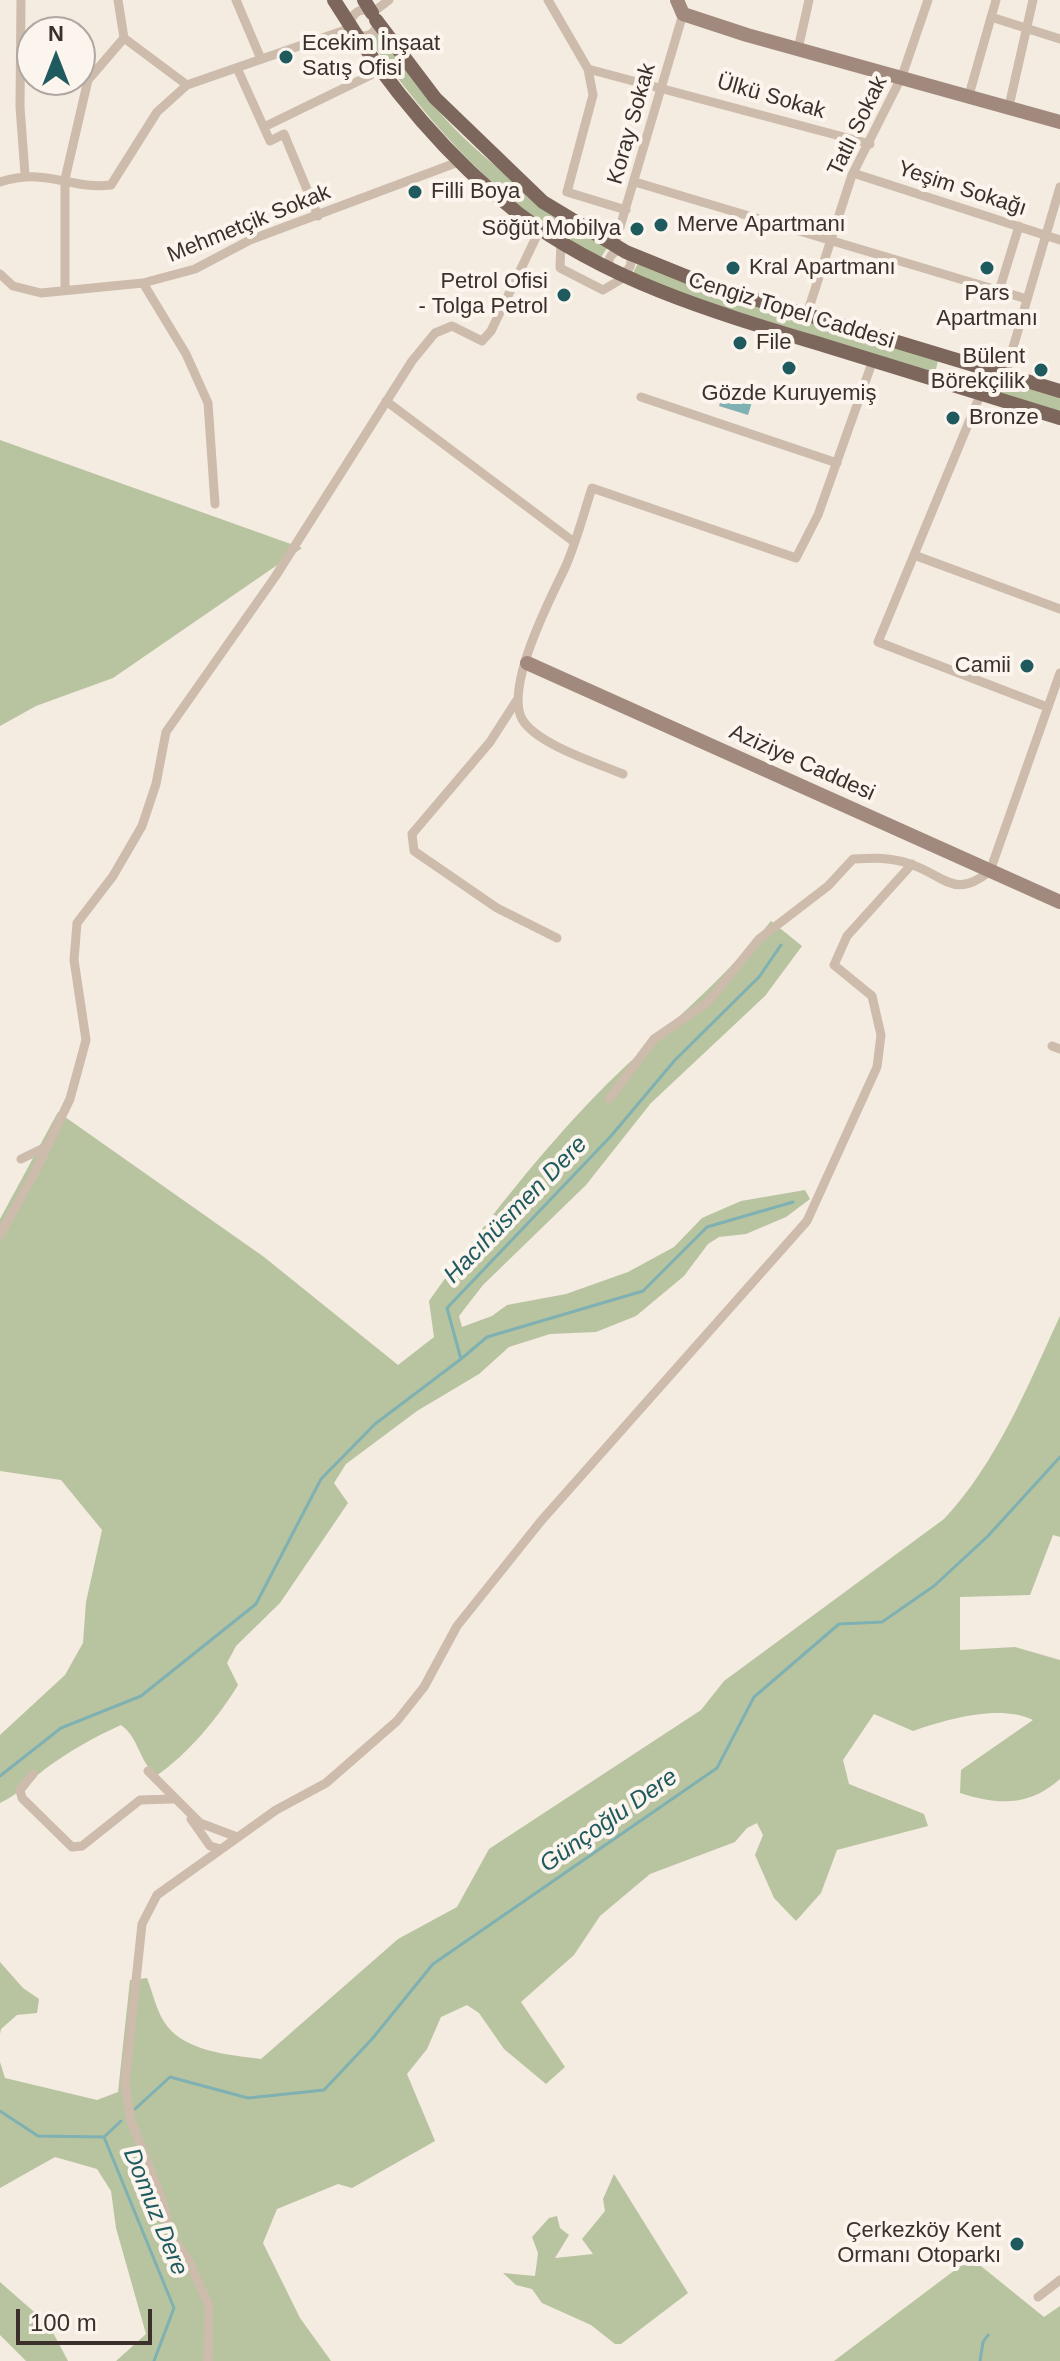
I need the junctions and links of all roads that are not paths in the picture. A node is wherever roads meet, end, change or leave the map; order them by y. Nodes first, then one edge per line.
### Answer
1 (21, 0) edge
2 (118, 0) edge
3 (236, 0) edge
4 (334, 0) edge
5 (389, 0) edge
6 (548, 0) edge
7 (809, 0) edge
8 (928, 0) edge
9 (996, 0) edge
10 (1033, 0) edge
11 (680, 7) edge
12 (371, 11) edge
13 (991, 17) junction
14 (351, 28) junction
15 (1026, 28) junction
16 (124, 38) junction
17 (1060, 39) edge
18 (798, 49) junction
19 (261, 59) junction
20 (237, 68) junction
21 (588, 69) junction
22 (381, 70) junction
23 (902, 76) junction
24 (187, 85) junction
25 (663, 86) junction
26 (969, 95) junction
27 (1009, 106) junction
28 (1060, 122) edge
29 (264, 127) junction
30 (870, 144) junction
31 (461, 161) junction
32 (853, 173) junction
33 (25, 174) junction
34 (65, 179) junction
35 (0, 182) edge
36 (635, 182) junction
37 (1060, 187) edge
38 (626, 210) junction
39 (318, 216) junction
40 (1019, 226) junction
41 (541, 227) junction
42 (1046, 236) junction
43 (561, 240) junction
44 (830, 240) junction
45 (1060, 240) edge
46 (620, 248) junction
47 (0, 274) edge
48 (619, 275) junction
49 (143, 283) junction
50 (65, 290) junction
51 (999, 291) junction
52 (1027, 299) junction
53 (807, 314) junction
54 (873, 360) junction
55 (987, 370) junction
56 (1005, 375) junction
57 (1060, 391) edge
58 (981, 393) junction
59 (641, 397) dead end
60 (386, 401) junction
61 (1060, 418) edge
62 (837, 463) junction
63 (215, 504) dead end
64 (574, 542) junction
65 (914, 555) junction
66 (1060, 609) edge
67 (527, 663) junction
68 (1060, 673) edge
69 (517, 700) junction
70 (1047, 707) junction
71 (623, 774) dead end
72 (912, 864) junction
73 (990, 871) junction
74 (1060, 902) edge
75 (557, 938) dead end
76 (609, 1099) dead end
77 (48, 1146) junction
78 (21, 1159) dead end
79 (0, 1235) edge
80 (148, 1771) dead end
81 (33, 1774) dead end
82 (173, 1799) junction
83 (186, 1811) junction
84 (208, 1826) junction
85 (237, 1837) junction
86 (221, 1849) junction
87 (1060, 2280) edge
88 (1038, 2297) dead end
89 (208, 2361) edge

1 - 33 street
2 - 16 street
3 - 19 street
4 - 14 main road, Cengiz Topel Caddesi
5 - 12 street
6 - 21 street
7 - 18 street
8 - 23 street, Tatlı Sokak
9 - 13 street
10 - 15 street
11 - 18 street
11 - 25 street, Koray Sokak
12 - 14 street
12 - 14 street
12 - 46 main road, Cengiz Topel Caddesi
13 - 15 street
13 - 26 street
14 - 19 street
14 - 22 main road, Cengiz Topel Caddesi
15 - 17 street
15 - 27 street
16 - 24 street
16 - 34 street
18 - 23 street
19 - 20 street
20 - 24 street
20 - 29 street
21 - 25 street, Ülkü Sokak
21 - 38 street
22 - 29 street
22 - 31 main road, Cengiz Topel Caddesi
23 - 26 street
23 - 30 street, Tatlı Sokak
24 - 34 street
25 - 30 street, Ülkü Sokak
25 - 36 street, Koray Sokak
26 - 27 street
27 - 28 street
29 - 39 street
30 - 32 street, Tatlı Sokak
31 - 39 street, Mehmetçik Sokak
31 - 41 main road, Cengiz Topel Caddesi
32 - 40 street, Yeşim Sokağı
32 - 44 street, Tatlı Sokak
33 - 34 street
33 - 35 street
34 - 50 street
36 - 38 street, Koray Sokak
36 - 44 street
37 - 42 street
38 - 46 street, Koray Sokak
39 - 49 street, Mehmetçik Sokak
40 - 42 street, Yeşim Sokağı
40 - 51 street
41 - 43 main road, Cengiz Topel Caddesi
41 - 60 street
42 - 45 street, Yeşim Sokağı
42 - 52 street
43 - 48 main road, Cengiz Topel Caddesi
43 - 48 street
44 - 51 street
44 - 53 street, Tatlı Sokak
46 - 48 street
46 - 48 street
46 - 53 main road, Cengiz Topel Caddesi
47 - 50 street, Mehmetçik Sokak
48 - 54 main road, Cengiz Topel Caddesi
49 - 50 street, Mehmetçik Sokak
49 - 63 street
51 - 52 street
52 - 56 street
53 - 55 main road, Cengiz Topel Caddesi
54 - 58 main road, Cengiz Topel Caddesi
54 - 62 street
55 - 56 main road, Cengiz Topel Caddesi
55 - 58 street
55 - 58 street
56 - 57 main road, Cengiz Topel Caddesi
58 - 61 main road, Cengiz Topel Caddesi
58 - 65 street
59 - 62 street
60 - 64 street
60 - 77 street
62 - 64 street
64 - 67 street
65 - 66 street
65 - 70 street
67 - 69 street
67 - 73 street, Aziziye Caddesi
68 - 70 street
69 - 71 street
69 - 75 street
70 - 73 street
72 - 73 street
72 - 76 street
72 - 85 street
73 - 74 street, Aziziye Caddesi
77 - 78 street
77 - 79 street
80 - 82 street
81 - 82 street
82 - 83 street
83 - 84 street
83 - 86 street
84 - 85 street
84 - 86 street
85 - 86 street
86 - 89 street
87 - 88 street

